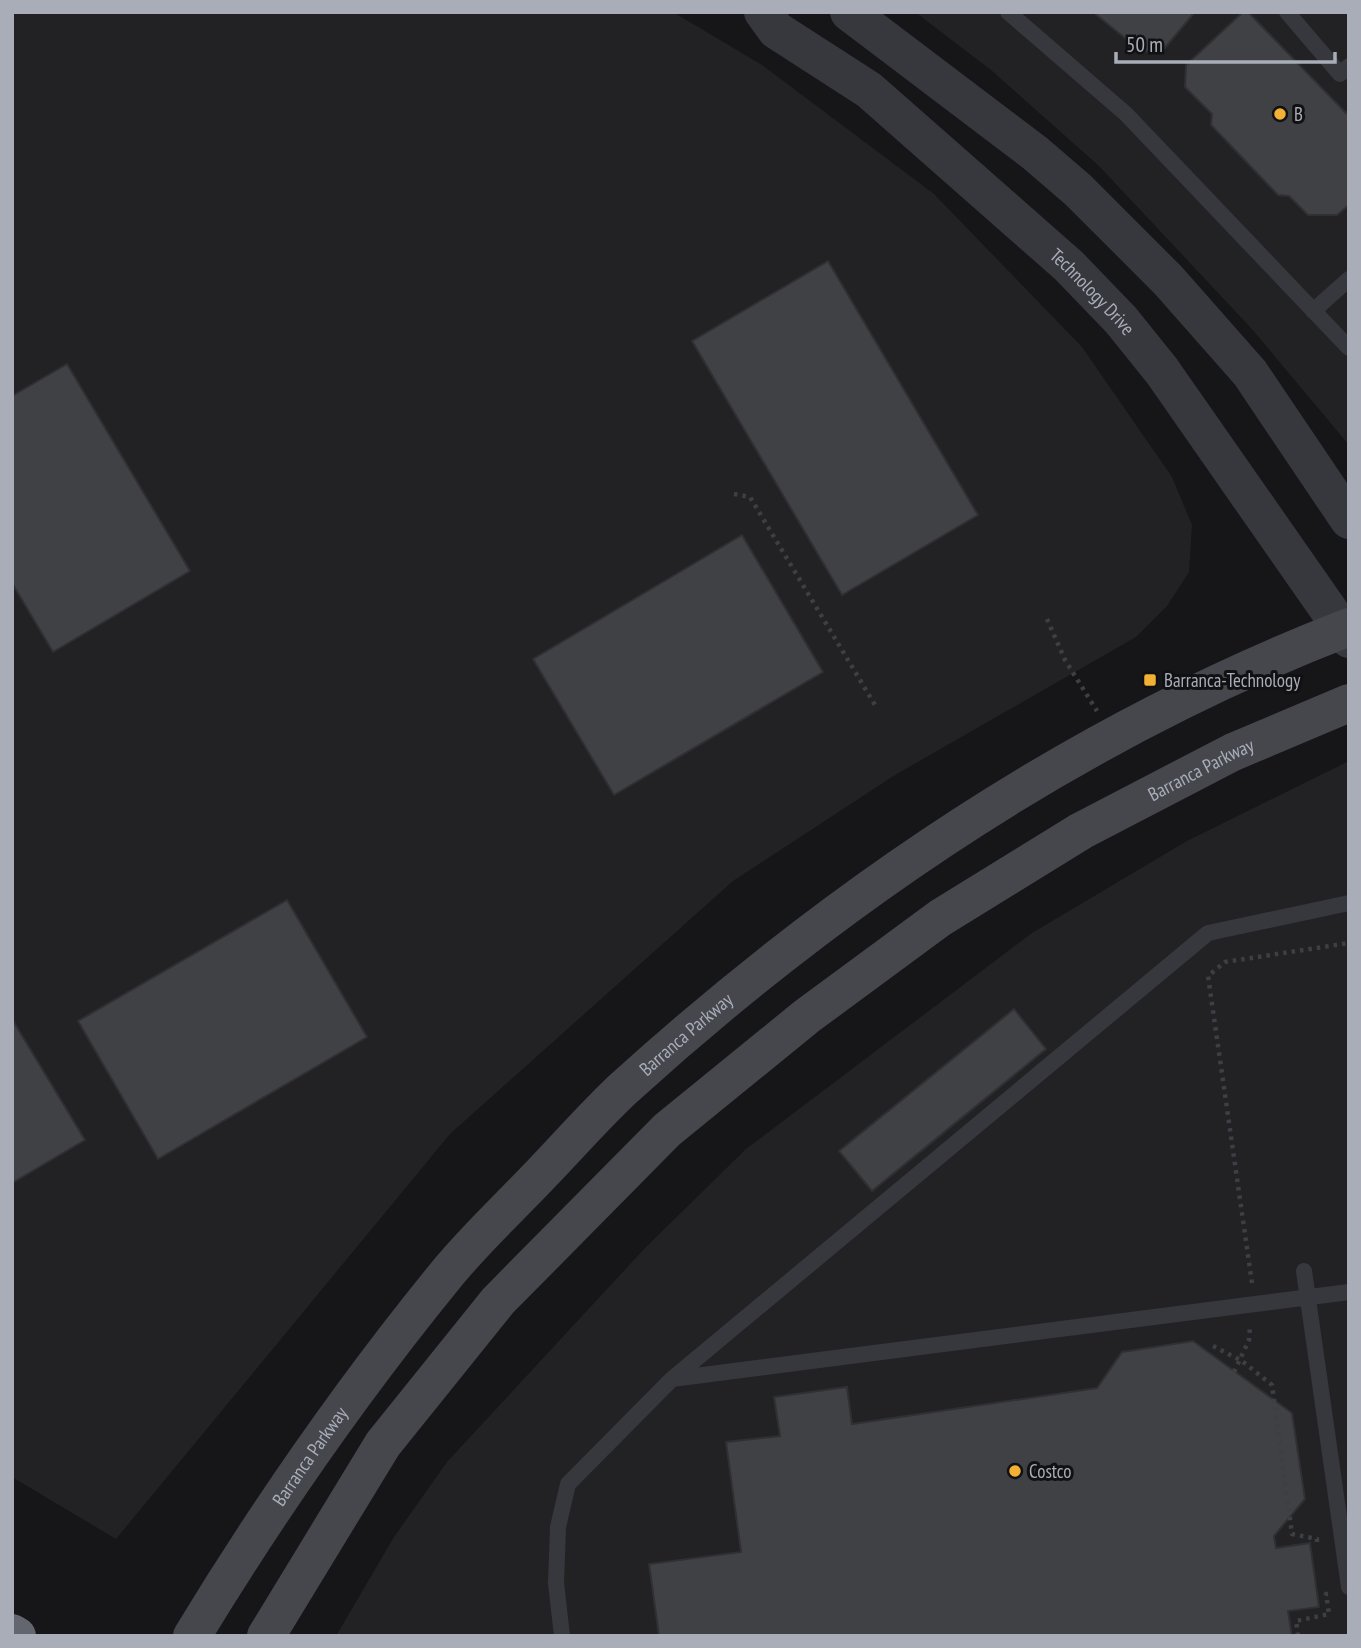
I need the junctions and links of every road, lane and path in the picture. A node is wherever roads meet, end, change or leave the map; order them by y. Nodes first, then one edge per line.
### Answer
1 (764, 12) edge
2 (849, 12) edge
3 (1008, 12) edge
4 (1287, 12) edge
5 (1349, 66) edge
6 (1349, 279) edge
7 (1313, 311) junction
8 (1349, 348) edge
9 (734, 494) dead end
10 (1349, 520) edge
11 (1047, 619) dead end
12 (1347, 632) edge
13 (1349, 703) edge
14 (875, 705) dead end
15 (1111, 734) junction
16 (1349, 903) edge
17 (1349, 943) edge
18 (1304, 1271) dead end
19 (1349, 1292) edge
20 (1308, 1299) junction
21 (1251, 1306) junction
22 (1213, 1346) dead end
23 (1242, 1361) junction
24 (1234, 1371) dead end
25 (672, 1379) junction
26 (1319, 1553) dead end
27 (1323, 1580) dead end
28 (1343, 1590) edge
29 (1325, 1594) junction
30 (12, 1633) edge
31 (18, 1636) edge
32 (192, 1636) edge
33 (266, 1636) edge
34 (562, 1636) edge
35 (1298, 1636) edge

1 - 12 street, Technology Drive
2 - 10 street
3 - 7 lane
4 - 5 lane
6 - 7 lane
7 - 8 lane
9 - 14 path
11 - 15 path
12 - 15 main road, Barranca Parkway
13 - 33 main road, Barranca Parkway
15 - 32 main road, Barranca Parkway
16 - 25 lane
17 - 21 path
18 - 20 lane
19 - 20 lane
20 - 21 lane
20 - 28 lane
21 - 23 path
21 - 25 lane
22 - 23 path
23 - 24 path
23 - 26 path
25 - 34 lane
27 - 29 path
28 - 29 path
29 - 35 path
30 - 31 highway

